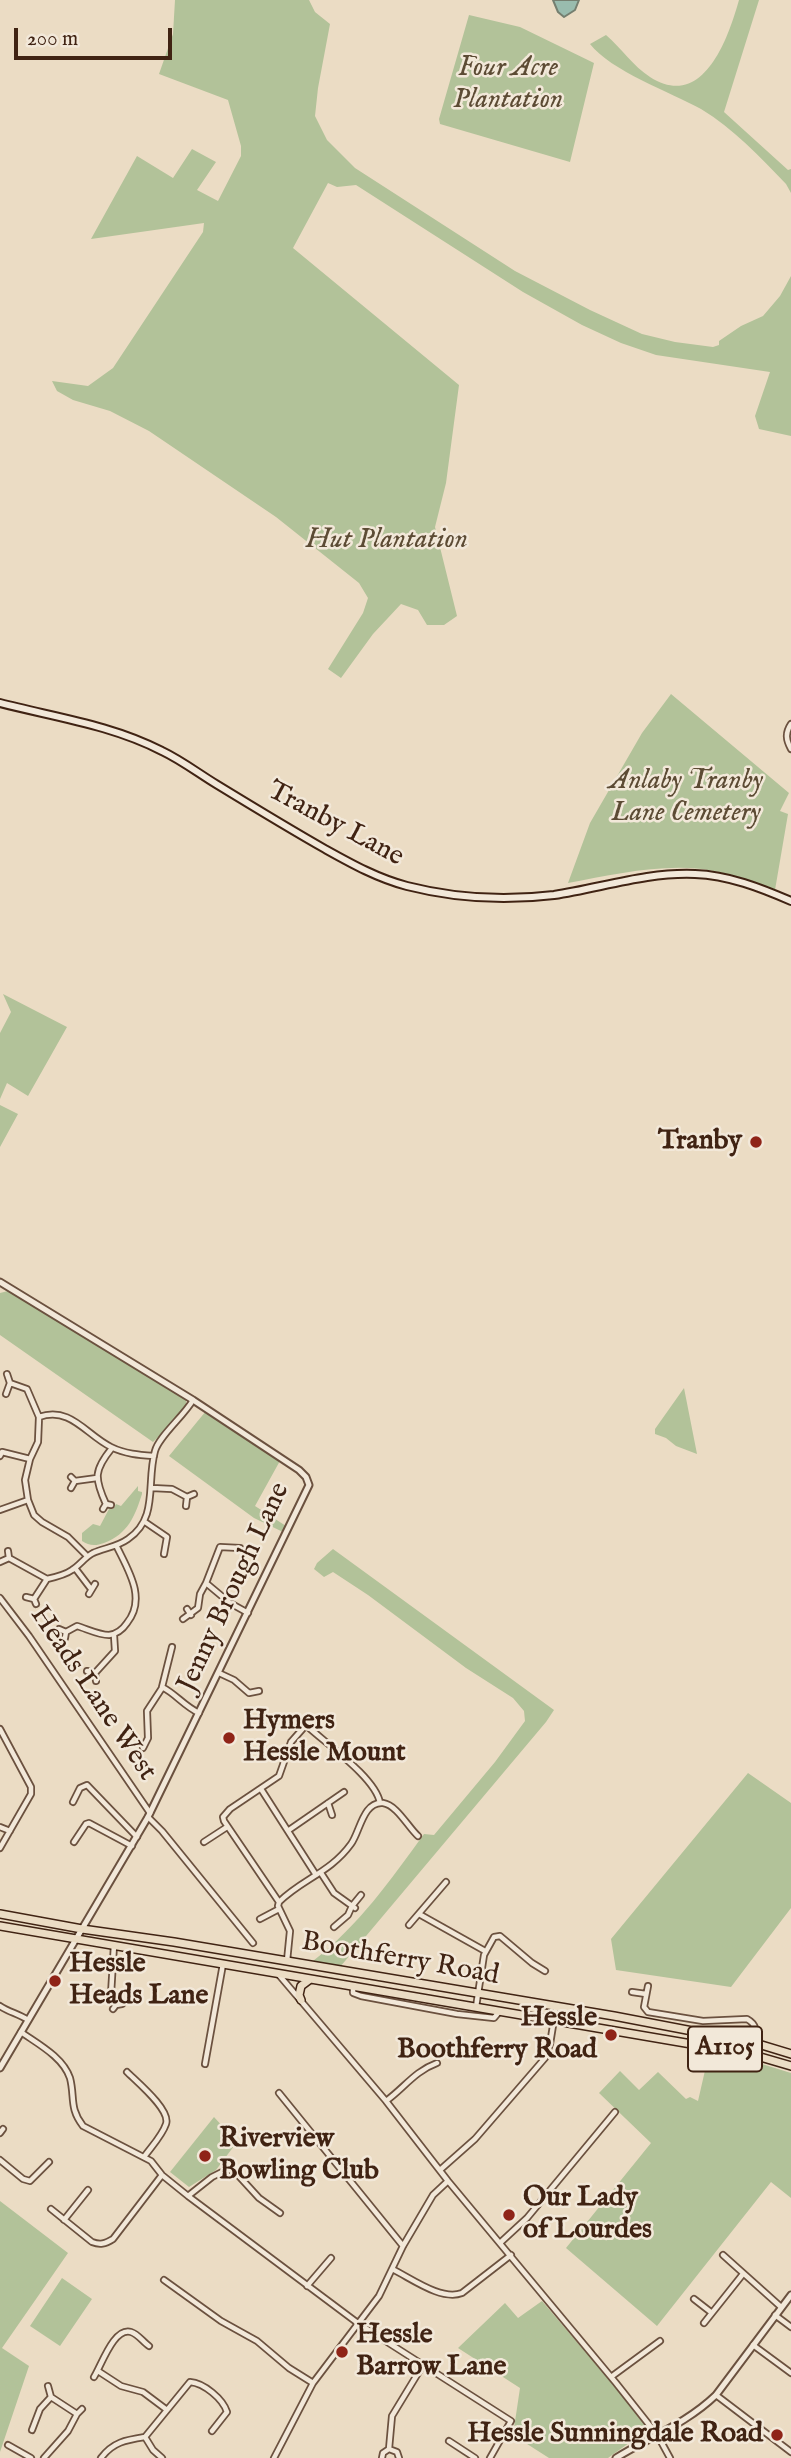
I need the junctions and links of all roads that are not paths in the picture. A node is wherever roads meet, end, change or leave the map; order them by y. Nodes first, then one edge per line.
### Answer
1 (0, 703) edge
2 (791, 724) edge
3 (791, 749) edge
4 (791, 901) edge
5 (0, 1282) edge
6 (6, 1374) dead end
7 (10, 1383) junction
8 (6, 1394) dead end
9 (193, 1400) junction
10 (39, 1417) junction
11 (112, 1448) junction
12 (1, 1452) edge
13 (154, 1456) junction
14 (30, 1459) junction
15 (97, 1478) junction
16 (71, 1488) dead end
17 (152, 1488) junction
18 (194, 1494) dead end
19 (187, 1497) junction
20 (28, 1500) junction
21 (107, 1506) dead end
22 (186, 1506) dead end
23 (0, 1510) edge
24 (145, 1521) junction
25 (224, 1539) dead end
26 (116, 1545) junction
27 (225, 1546) junction
28 (240, 1548) dead end
29 (8, 1550) dead end
30 (163, 1553) dead end
31 (88, 1556) junction
32 (9, 1558) junction
33 (0, 1562) edge
34 (75, 1568) junction
35 (47, 1579) junction
36 (206, 1583) junction
37 (92, 1589) dead end
38 (26, 1597) dead end
39 (0, 1598) edge
40 (187, 1609) dead end
41 (248, 1613) junction
42 (191, 1615) junction
43 (183, 1619) dead end
44 (59, 1629) dead end
45 (114, 1635) junction
46 (172, 1647) dead end
47 (87, 1671) dead end
48 (95, 1673) junction
49 (219, 1673) junction
50 (96, 1681) dead end
51 (162, 1688) junction
52 (259, 1691) dead end
53 (200, 1713) junction
54 (0, 1729) edge
55 (148, 1738) junction
56 (141, 1739) dead end
57 (143, 1748) dead end
58 (261, 1789) junction
59 (344, 1792) dead end
60 (73, 1802) dead end
61 (328, 1802) junction
62 (380, 1803) junction
63 (149, 1815) junction
64 (332, 1815) dead end
65 (0, 1827) edge
66 (227, 1827) junction
67 (289, 1830) junction
68 (10, 1831) junction
69 (418, 1836) dead end
70 (137, 1837) junction
71 (74, 1842) dead end
72 (204, 1842) dead end
73 (132, 1846) junction
74 (0, 1848) edge
75 (318, 1874) junction
76 (446, 1882) dead end
77 (361, 1895) dead end
78 (279, 1902) junction
79 (353, 1907) junction
80 (279, 1909) junction
81 (0, 1914) edge
82 (419, 1914) junction
83 (260, 1919) dead end
84 (409, 1925) dead end
85 (0, 1926) edge
86 (334, 1927) dead end
87 (82, 1929) junction
88 (76, 1940) junction
89 (253, 1943) dead end
90 (114, 1945) junction
91 (485, 1951) junction
92 (287, 1962) junction
93 (223, 1964) junction
94 (545, 1970) dead end
95 (277, 1974) junction
96 (313, 1979) junction
97 (353, 1986) junction
98 (648, 1986) dead end
99 (632, 1992) dead end
100 (477, 1994) junction
101 (646, 1994) junction
102 (301, 2000) junction
103 (0, 2006) edge
104 (117, 2006) dead end
105 (475, 2007) junction
106 (556, 2007) junction
107 (499, 2011) junction
108 (28, 2020) junction
109 (554, 2021) junction
110 (21, 2032) junction
111 (755, 2043) junction
112 (791, 2054) edge
113 (436, 2063) dead end
114 (205, 2064) dead end
115 (791, 2066) edge
116 (0, 2068) edge
117 (127, 2072) dead end
118 (279, 2092) dead end
119 (386, 2101) junction
120 (615, 2112) dead end
121 (144, 2157) junction
122 (0, 2160) edge
123 (49, 2162) dead end
124 (440, 2170) junction
125 (162, 2175) junction
126 (448, 2181) junction
127 (89, 2190) dead end
128 (188, 2196) junction
129 (51, 2209) dead end
130 (279, 2213) dead end
131 (64, 2220) junction
132 (500, 2242) junction
133 (403, 2246) junction
134 (511, 2255) junction
135 (723, 2255) dead end
136 (331, 2258) dead end
137 (392, 2269) junction
138 (743, 2274) junction
139 (164, 2280) dead end
140 (307, 2286) junction
141 (791, 2295) edge
142 (694, 2299) dead end
143 (782, 2307) junction
144 (712, 2313) junction
145 (775, 2315) junction
146 (704, 2323) dead end
147 (359, 2324) junction
148 (791, 2327) edge
149 (660, 2341) dead end
150 (753, 2345) junction
151 (149, 2346) dead end
152 (423, 2365) junction
153 (98, 2371) junction
154 (791, 2373) edge
155 (94, 2377) dead end
156 (611, 2377) junction
157 (313, 2383) junction
158 (48, 2386) dead end
159 (716, 2395) junction
160 (51, 2396) junction
161 (82, 2409) dead end
162 (167, 2410) junction
163 (77, 2414) junction
164 (32, 2430) dead end
165 (212, 2431) dead end
166 (658, 2436) junction
167 (145, 2437) junction
168 (449, 2441) dead end
169 (8, 2445) dead end
170 (389, 2449) junction
171 (791, 2452) edge
172 (31, 2458) edge
173 (44, 2458) edge
174 (101, 2458) edge
175 (162, 2458) edge
176 (274, 2458) edge
177 (382, 2458) edge
178 (399, 2458) edge
179 (475, 2458) edge
180 (490, 2458) edge
181 (617, 2458) edge
182 (670, 2458) edge

1 - 4 main road, Tranby Lane
2 - 3 street
5 - 9 street, Jenny Brough Lane
6 - 7 street
7 - 8 street
7 - 10 street
9 - 13 street
9 - 41 street, Jenny Brough Lane
10 - 11 street
10 - 14 street
11 - 13 street
11 - 15 street
12 - 14 street
13 - 17 street
14 - 20 street
15 - 16 street
15 - 21 street
17 - 19 street
17 - 24 street
18 - 19 street
19 - 22 street
20 - 23 street
20 - 31 street
24 - 26 street
24 - 30 street
25 - 27 street
26 - 31 street
26 - 45 street
27 - 28 street
27 - 36 street
29 - 32 street
31 - 34 street
32 - 33 street
32 - 35 street
34 - 35 street
34 - 37 street
35 - 38 street
36 - 41 street
36 - 42 street
39 - 63 street, Heads Lane West
40 - 42 street
41 - 49 street, Jenny Brough Lane
42 - 43 street
44 - 45 street
45 - 48 street
46 - 51 street
47 - 48 street
48 - 50 street
49 - 52 street
49 - 53 street, Jenny Brough Lane
51 - 53 street
51 - 55 street
53 - 63 street, Jenny Brough Lane
54 - 68 street
55 - 56 street
55 - 57 street
58 - 62 street
58 - 66 street
58 - 67 street
59 - 61 street
60 - 70 street
61 - 64 street
61 - 67 street
62 - 69 street
62 - 75 street
63 - 70 street, Jenny Brough Lane
63 - 89 street, Heads Lane West
65 - 68 street
66 - 72 street
66 - 78 street
67 - 75 street
68 - 74 street
70 - 73 street, Jenny Brough Lane
71 - 73 street
73 - 87 street, Jenny Brough Lane
75 - 78 street
75 - 79 street
76 - 82 street
77 - 79 street
78 - 80 street
79 - 86 street
80 - 83 street
80 - 92 street
81 - 87 main road, Boothferry Road / A1105
82 - 84 street
82 - 91 street
85 - 88 main road, Boothferry Road / A1105
87 - 88 street, Jenny Brough Lane
87 - 92 main road, Boothferry Road / A1105
88 - 90 main road, Boothferry Road / A1105
88 - 108 street, Jenny Brough Lane
90 - 93 main road, Boothferry Road / A1105
90 - 104 street
91 - 94 street
91 - 100 street
92 - 100 main road, Boothferry Road / A1105
93 - 95 main road, Boothferry Road / A1105
93 - 114 street
95 - 96 main road, Boothferry Road / A1105
95 - 102 street
96 - 97 main road, Boothferry Road / A1105
96 - 102 main road
97 - 105 main road, Boothferry Road / A1105
97 - 107 street, Boothferry Road
98 - 101 street
99 - 101 street
100 - 105 street
100 - 106 main road, Boothferry Road / A1105
101 - 111 street
102 - 119 street
103 - 108 street
105 - 107 main road, Boothferry Road / A1105
106 - 109 street
106 - 111 main road, Boothferry Road / A1105
107 - 109 main road, Boothferry Road / A1105
108 - 110 street, Jenny Brough Lane
109 - 115 main road, Boothferry Road / A1105
109 - 124 street
110 - 116 street, Jenny Brough Lane
110 - 121 street
111 - 112 main road, Boothferry Road / A1105
113 - 119 street
117 - 121 street
118 - 133 street
119 - 124 street
120 - 132 street
121 - 125 street
122 - 123 street
124 - 126 street
125 - 128 street
125 - 131 street
126 - 132 street
126 - 133 street
127 - 131 street
128 - 130 street
128 - 140 street
129 - 131 street
132 - 134 street
133 - 137 street
134 - 137 street
134 - 156 street
135 - 138 street
136 - 140 street
137 - 147 street
138 - 143 street
138 - 144 street
139 - 157 street
140 - 147 street
141 - 143 street
142 - 144 street
143 - 145 street
144 - 146 street
145 - 148 street
145 - 150 street
147 - 152 street
147 - 157 street
149 - 156 street
150 - 154 street
150 - 159 street
151 - 153 street
152 - 170 street
152 - 180 street
153 - 155 street
153 - 162 street
156 - 166 street
157 - 176 street
158 - 160 street
159 - 166 street
159 - 171 street
160 - 163 street
160 - 164 street
161 - 163 street
162 - 165 street
162 - 167 street
163 - 173 street
166 - 181 street
166 - 182 street
167 - 174 street
167 - 175 street
168 - 179 street
169 - 172 street
170 - 177 street
170 - 178 street

